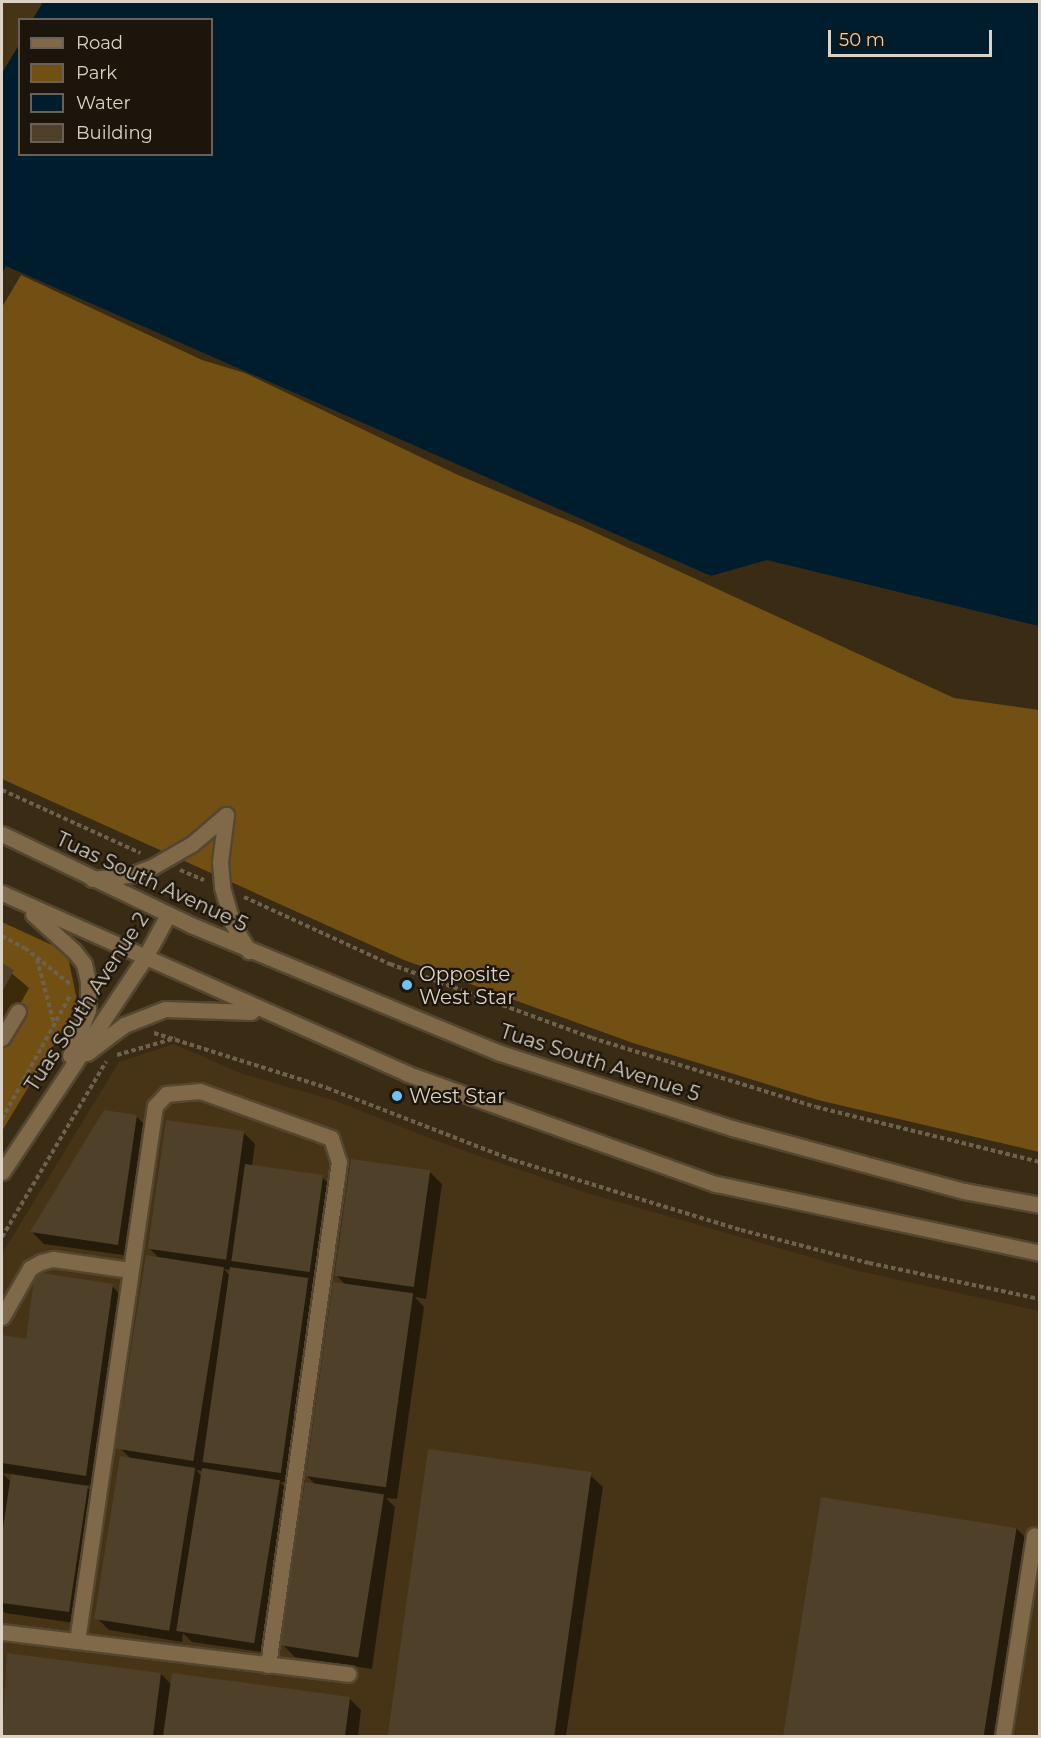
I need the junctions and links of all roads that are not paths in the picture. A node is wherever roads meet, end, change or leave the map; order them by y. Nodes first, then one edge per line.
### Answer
1 (2, 834) edge
2 (92, 879) junction
3 (2, 893) edge
4 (22, 903) junction
5 (168, 915) junction
6 (249, 951) junction
7 (144, 959) junction
8 (18, 1011) dead end
9 (263, 1012) junction
10 (2, 1038) edge
11 (76, 1061) junction
12 (56, 1090) junction
13 (2, 1172) edge
14 (1040, 1205) edge
15 (1040, 1253) edge
16 (130, 1270) junction
17 (2, 1317) edge
18 (1034, 1535) dead end
19 (2, 1632) edge
20 (77, 1641) junction
21 (267, 1665) junction
22 (348, 1674) dead end
23 (1003, 1737) edge

1 - 2 street, Tuas South Avenue 5
2 - 5 street, Tuas South Avenue 5
2 - 6 street
3 - 4 street
4 - 7 street
4 - 12 street
5 - 6 street, Tuas South Avenue 5
5 - 7 street, Tuas South Avenue 2
6 - 14 street, Tuas South Avenue 5
7 - 9 street
7 - 11 street, Tuas South Avenue 2
8 - 10 street
9 - 11 street
9 - 15 street
11 - 12 street, Tuas South Avenue 2
12 - 13 street, Tuas South Avenue 2
16 - 17 street
16 - 20 street
16 - 21 street
18 - 23 street
19 - 20 street
20 - 21 street
21 - 22 street

